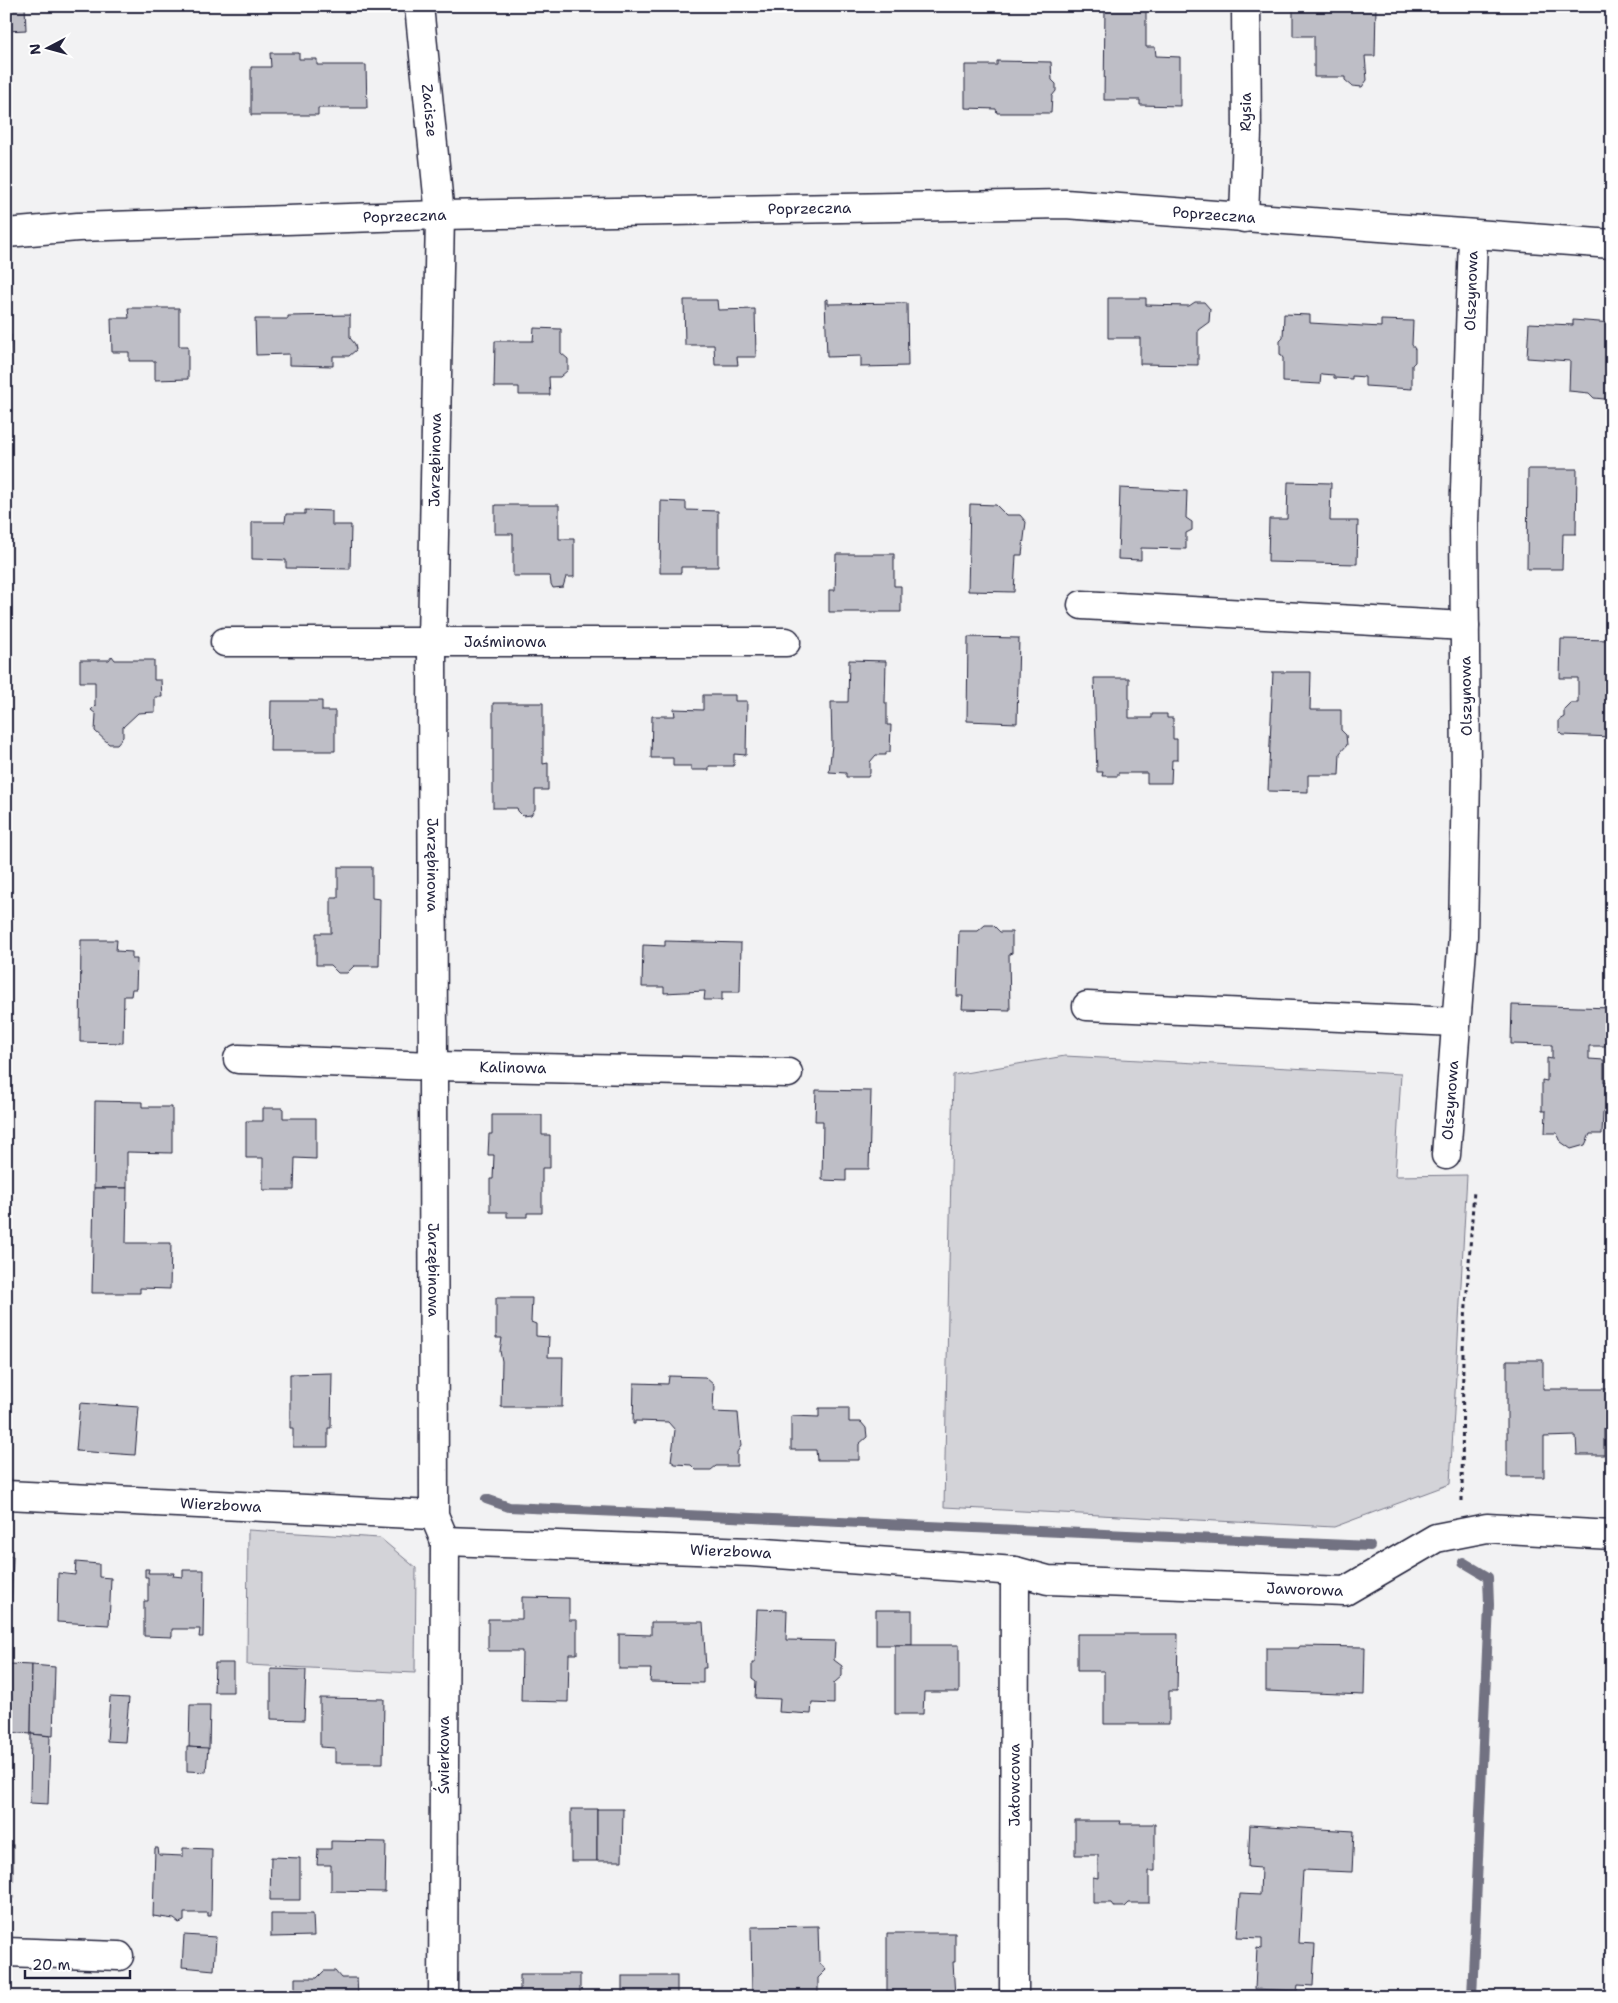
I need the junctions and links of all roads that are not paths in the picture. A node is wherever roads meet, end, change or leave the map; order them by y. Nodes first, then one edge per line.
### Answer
1 (419, 6) edge
2 (1246, 6) edge
3 (440, 215) junction
4 (1244, 218) junction
5 (6, 233) edge
6 (1472, 236) junction
7 (1612, 244) edge
8 (1082, 606) dead end
9 (1465, 626) junction
10 (432, 641) junction
11 (225, 642) dead end
12 (786, 642) dead end
13 (1087, 1006) dead end
14 (1456, 1022) junction
15 (238, 1059) dead end
16 (434, 1066) junction
17 (788, 1073) dead end
18 (1446, 1155) dead end
19 (6, 1495) edge
20 (434, 1515) junction
21 (1612, 1534) edge
22 (445, 1541) junction
23 (1016, 1571) junction
24 (6, 1952) edge
25 (119, 1956) dead end
26 (443, 1997) edge
27 (1014, 1997) edge

1 - 3 street, Zacisze
2 - 4 street, Rysia
3 - 4 street, Poprzeczna
3 - 5 street, Poprzeczna
3 - 10 street, Jarzębinowa
4 - 6 street, Poprzeczna
6 - 7 street, Poprzeczna
6 - 9 street, Olszynowa
8 - 9 street
9 - 14 street, Olszynowa
10 - 11 street, Jaśminowa
10 - 12 street, Jaśminowa
10 - 16 street, Jarzębinowa
13 - 14 street
14 - 18 street, Olszynowa
15 - 16 street, Kalinowa
16 - 17 street, Kalinowa
16 - 20 street, Jarzębinowa
19 - 20 street, Wierzbowa
20 - 22 street, Świerkowa
21 - 23 street, Jaworowa
22 - 23 street, Wierzbowa
22 - 26 street, Świerkowa
23 - 27 street, Jałowcowa
24 - 25 street

